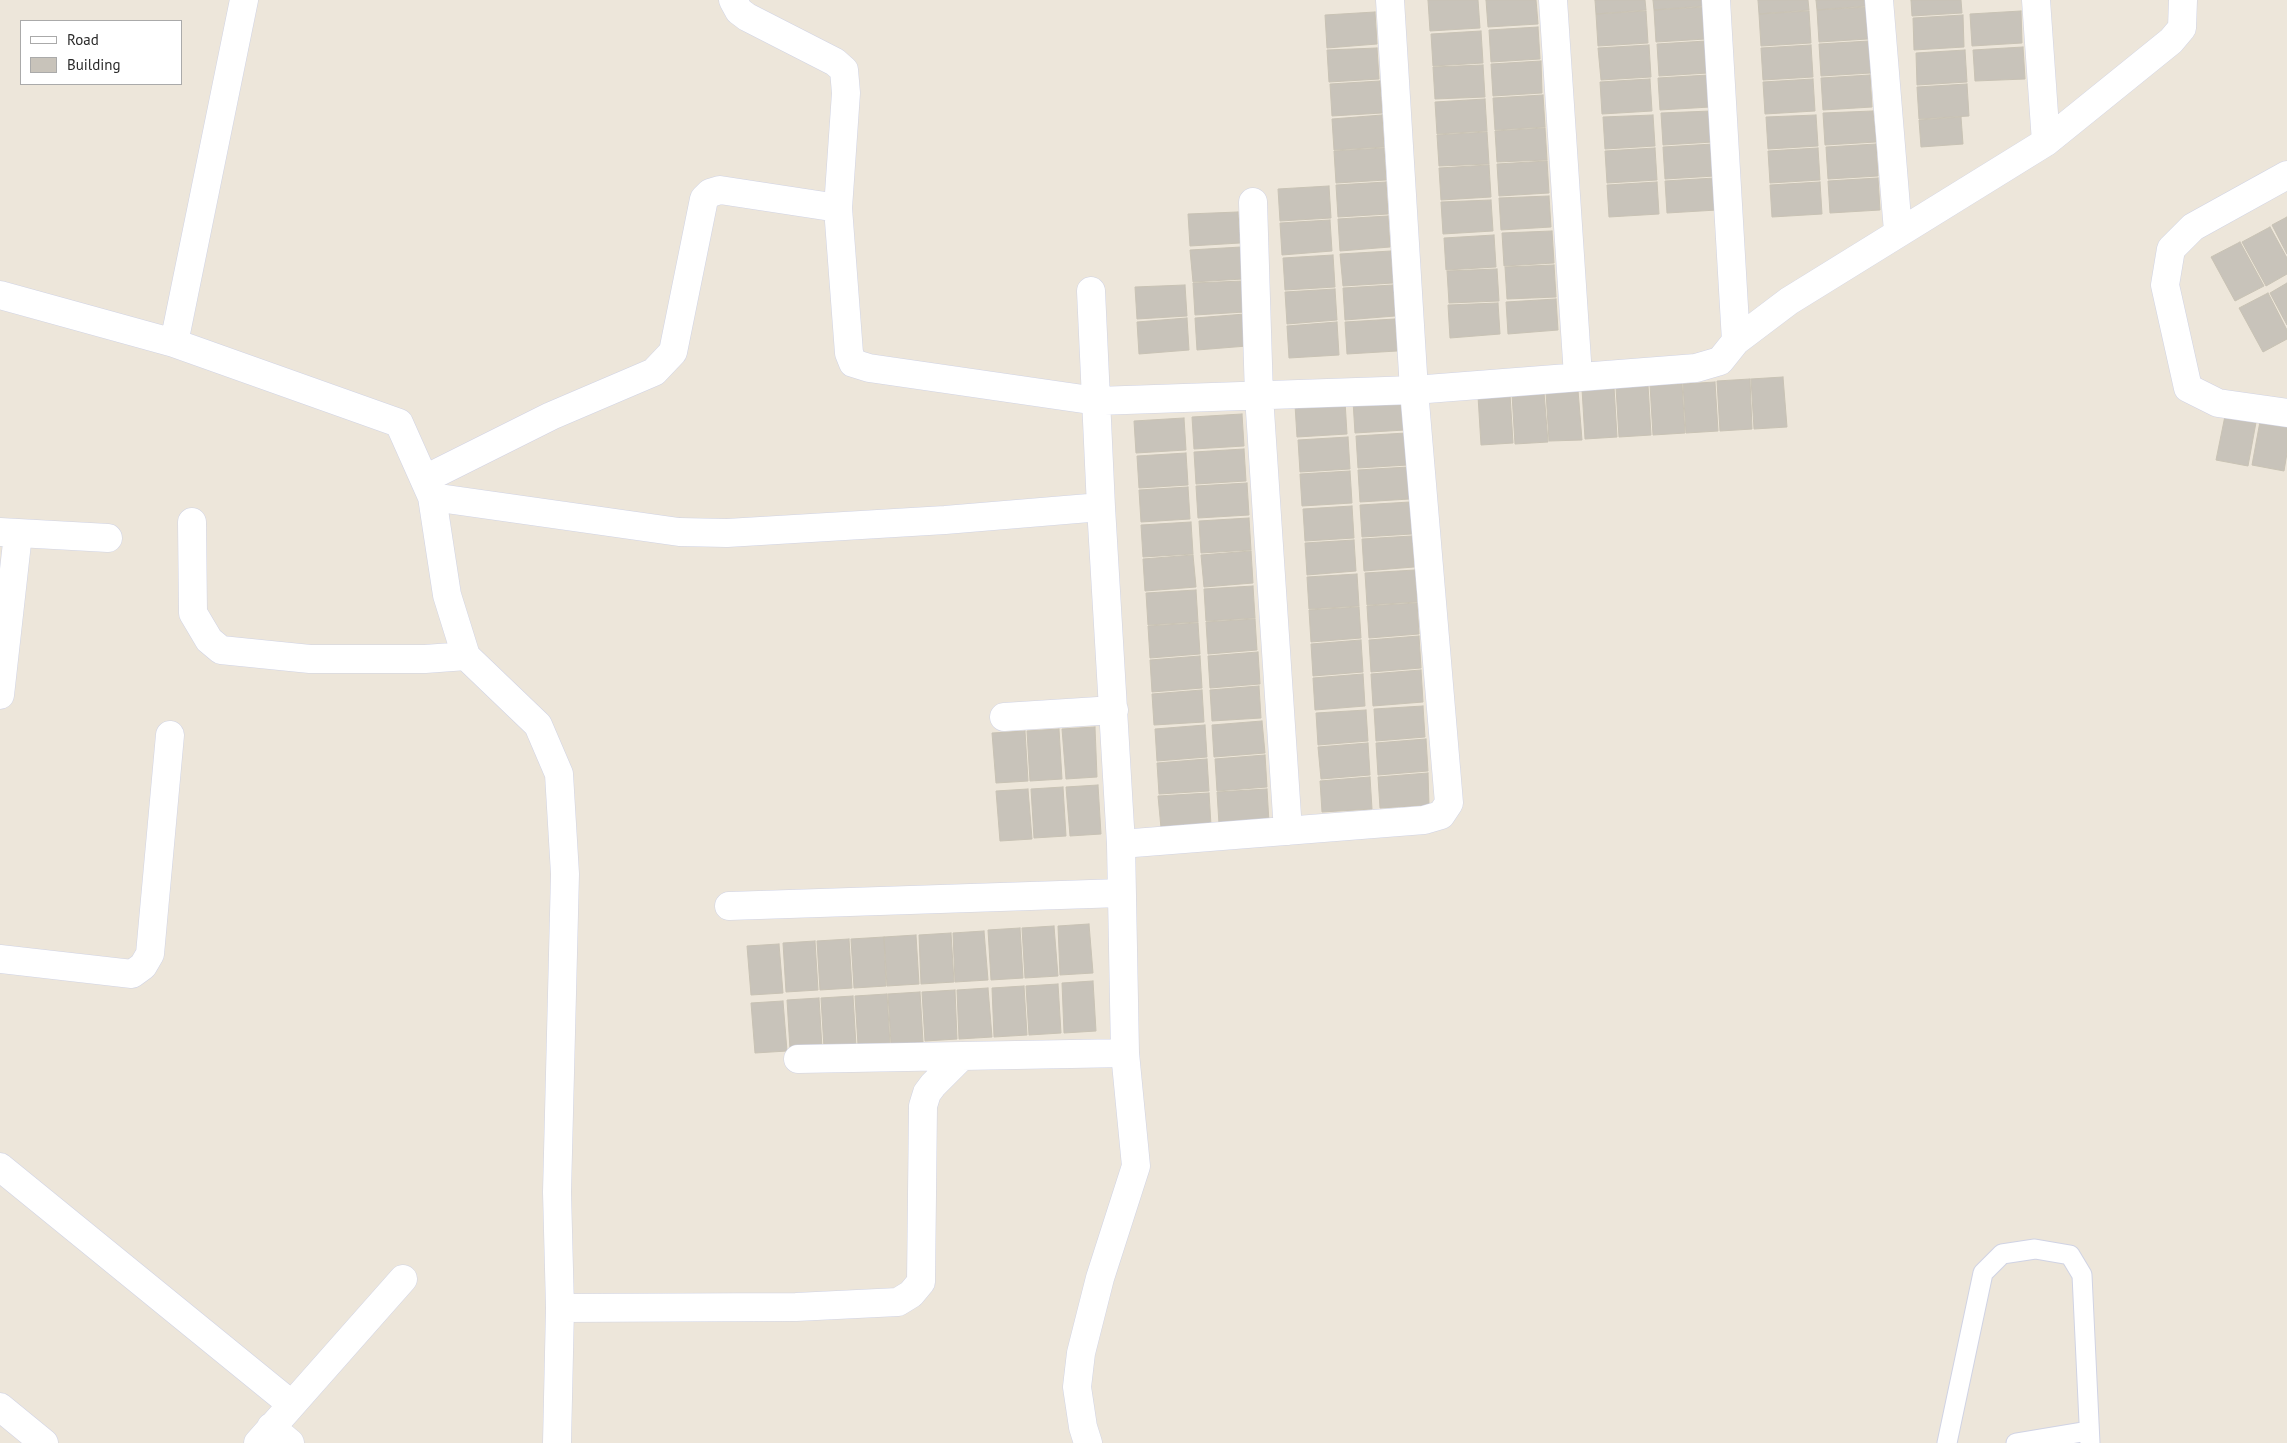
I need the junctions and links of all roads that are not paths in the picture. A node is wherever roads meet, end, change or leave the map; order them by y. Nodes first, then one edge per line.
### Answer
1 (244, 0) edge
2 (733, 0) edge
3 (1390, 0) edge
4 (1553, 0) edge
5 (1716, 0) edge
6 (1879, 0) edge
7 (2036, 0) edge
8 (2183, 0) edge
9 (2046, 142) junction
10 (2287, 174) edge
11 (1253, 202) dead end
12 (838, 208) junction
13 (1898, 232) junction
14 (1091, 291) dead end
15 (0, 295) edge
16 (1736, 341) junction
17 (174, 343) junction
18 (1578, 376) junction
19 (1414, 390) junction
20 (2287, 392) edge
21 (1259, 396) junction
22 (1097, 401) junction
23 (2257, 407) junction
24 (2287, 413) edge
25 (428, 488) junction
26 (1101, 507) junction
27 (192, 522) dead end
28 (9, 533) edge
29 (108, 538) dead end
30 (466, 656) junction
31 (0, 695) edge
32 (1114, 710) junction
33 (1004, 718) dead end
34 (170, 735) dead end
35 (1288, 831) junction
36 (1121, 844) junction
37 (1121, 893) junction
38 (730, 906) dead end
39 (0, 959) edge
40 (1125, 1053) junction
41 (961, 1057) junction
42 (798, 1059) dead end
43 (0, 1167) edge
44 (403, 1279) dead end
45 (560, 1308) junction
46 (291, 1404) junction
47 (0, 1407) edge
48 (2089, 1437) edge
49 (273, 1438) edge
50 (44, 1443) edge
51 (557, 1443) edge
52 (1088, 1443) edge
53 (1947, 1443) edge
54 (2016, 1443) edge

1 - 17 street
2 - 12 street
3 - 19 street
4 - 18 street
5 - 16 street
6 - 13 street
7 - 9 street
8 - 9 street
9 - 13 street
10 - 23 street
11 - 21 street
12 - 22 street
12 - 25 street
13 - 16 street
14 - 22 street
15 - 17 street
16 - 18 street
17 - 25 street
18 - 19 street
19 - 21 street
19 - 35 street
20 - 23 street
21 - 22 street
21 - 35 street
22 - 26 street
23 - 24 street
25 - 26 street
25 - 30 street
26 - 32 street
27 - 30 street
28 - 29 street
28 - 31 street
30 - 45 street
32 - 33 street
32 - 36 street
34 - 39 street
35 - 36 street
36 - 37 street
37 - 38 street
37 - 40 street
40 - 41 street
40 - 52 street
41 - 42 street
41 - 45 street
43 - 46 street
44 - 46 street
45 - 51 street
46 - 49 street
47 - 50 street
48 - 53 lane
48 - 54 lane

